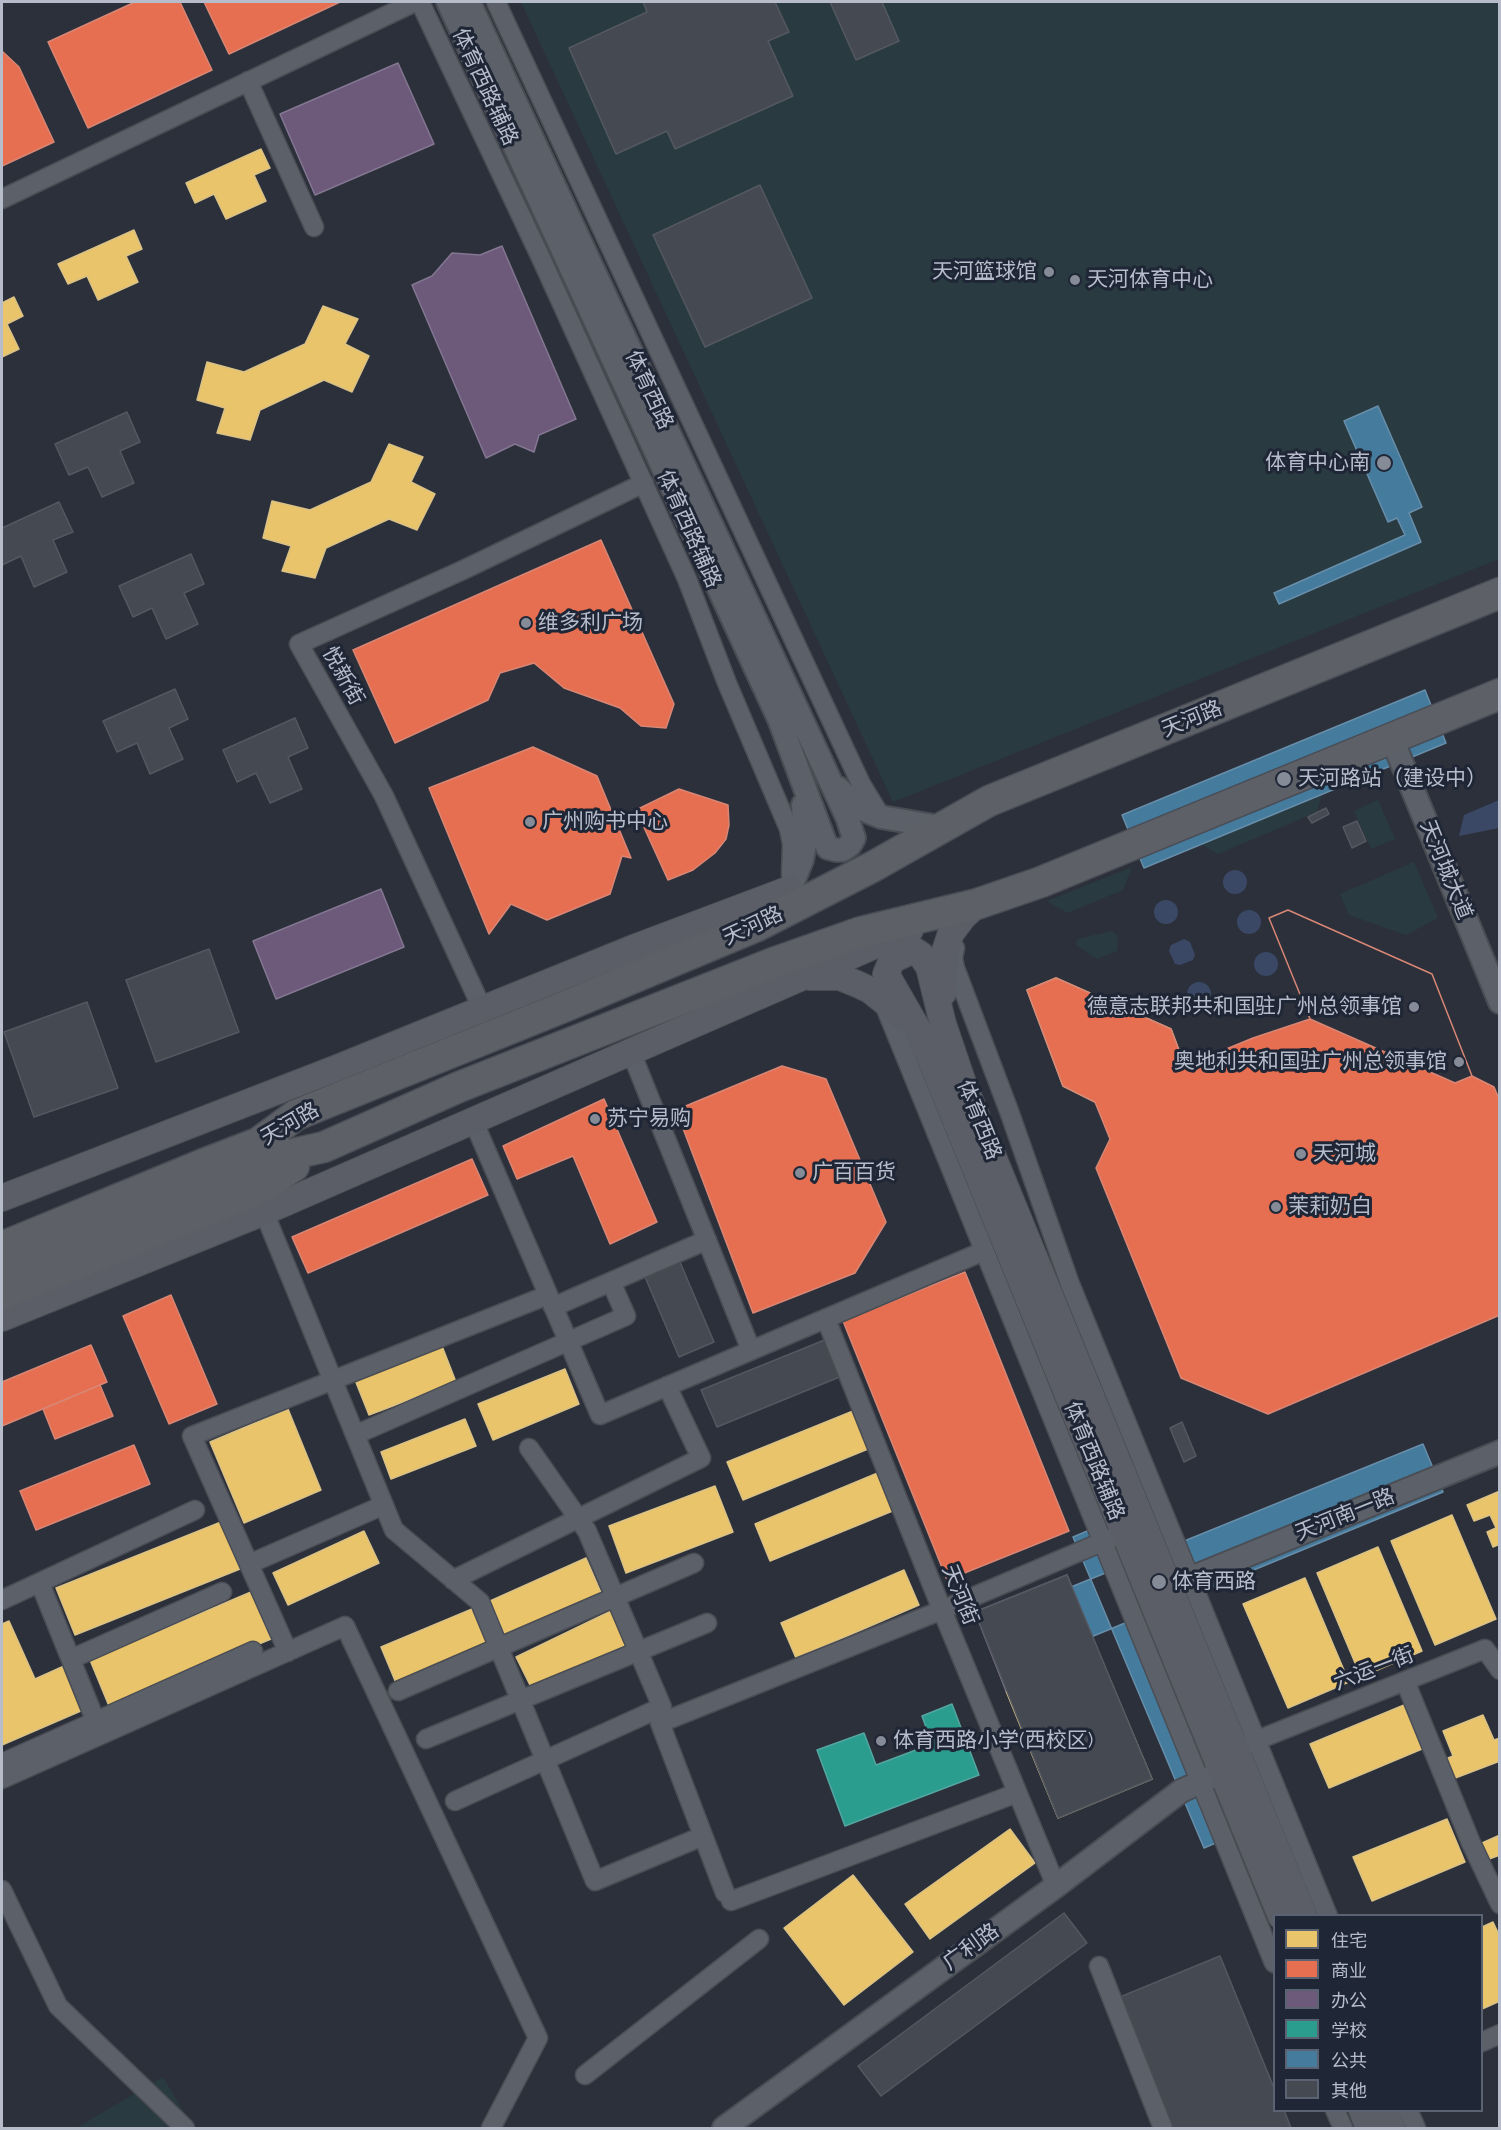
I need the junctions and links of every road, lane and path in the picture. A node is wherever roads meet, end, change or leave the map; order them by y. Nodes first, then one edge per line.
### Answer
1 (415, 2) edge
2 (420, 2) edge
3 (448, 2) edge
4 (468, 2) edge
5 (496, 2) edge
6 (248, 81) junction
7 (2, 199) edge
8 (314, 227) dead end
9 (562, 248) junction
10 (541, 258) junction
11 (644, 483) junction
12 (1500, 593) edge
13 (1500, 694) edge
14 (1392, 739) junction
15 (801, 776) junction
16 (830, 778) junction
17 (881, 817) junction
18 (940, 827) junction
19 (874, 866) junction
20 (790, 889) junction
21 (977, 904) junction
22 (757, 926) junction
23 (886, 974) junction
24 (806, 977) junction
25 (882, 999) junction
26 (1500, 1002) edge
27 (482, 1008) junction
28 (943, 1024) junction
29 (917, 1028) junction
30 (631, 1052) junction
31 (1009, 1111) junction
32 (296, 1115) junction
33 (473, 1120) junction
34 (978, 1121) junction
35 (324, 1147) junction
36 (2, 1198) edge
37 (259, 1201) junction
38 (2, 1226) edge
39 (707, 1240) junction
40 (2, 1248) edge
41 (984, 1251) junction
42 (2, 1270) edge
43 (611, 1282) junction
44 (2, 1294) edge
45 (551, 1301) junction
46 (2, 1318) edge
47 (826, 1319) junction
48 (568, 1341) junction
49 (751, 1350) junction
50 (667, 1386) junction
51 (355, 1435) junction
52 (529, 1448) dead end
53 (1500, 1452) edge
54 (384, 1505) junction
55 (195, 1510) dead end
56 (1114, 1537) junction
57 (694, 1563) dead end
58 (249, 1564) junction
59 (453, 1580) junction
60 (40, 1583) junction
61 (1180, 1583) junction
62 (222, 1592) dead end
63 (2, 1600) edge
64 (942, 1610) junction
65 (707, 1623) dead end
66 (253, 1651) dead end
67 (288, 1652) junction
68 (71, 1659) junction
69 (1500, 1670) edge
70 (1405, 1681) junction
71 (398, 1691) dead end
72 (96, 1722) junction
73 (426, 1738) dead end
74 (1246, 1744) junction
75 (2, 1763) edge
76 (1211, 1776) junction
77 (2, 1779) edge
78 (1017, 1793) junction
79 (455, 1801) dead end
80 (703, 1836) junction
81 (1056, 1886) junction
82 (2, 1890) edge
83 (1500, 1904) edge
84 (1303, 1914) edge
85 (1327, 1914) edge
86 (1272, 1921) edge
87 (759, 1939) dead end
88 (1099, 1966) dead end
89 (1500, 2034) edge
90 (1483, 2042) edge
91 (585, 2075) dead end
92 (1336, 2112) edge
93 (1363, 2112) edge
94 (1385, 2112) edge
95 (1409, 2112) edge
96 (185, 2128) edge
97 (492, 2128) edge
98 (724, 2128) edge
99 (1163, 2128) edge
100 (1342, 2128) edge
101 (1369, 2128) edge
102 (1392, 2128) edge
103 (1416, 2128) edge

1 - 6 street
2 - 10 street, 体育西路辅路
3 - 9 street, 体育西路
4 - 16 street, 体育西路
5 - 17 street
6 - 7 street
6 - 8 street
9 - 10 street
9 - 15 street, 体育西路
10 - 11 street, 体育西路辅路
11 - 20 street, 体育西路辅路
11 - 27 street, 悦新街
12 - 18 highway, 天河路
13 - 14 highway, 天河路
14 - 21 highway, 天河路
14 - 26 street, 天河城大道
15 - 16 street, 体育西路
15 - 20 street
16 - 17 street
17 - 18 street
18 - 19 highway, 天河路
19 - 20 street
19 - 22 highway, 天河路
20 - 22 street
20 - 27 main road
21 - 24 main road
21 - 28 main road
21 - 31 street
21 - 35 highway, 天河路
22 - 32 highway, 天河路
23 - 25 street
23 - 28 main road
23 - 29 main road, 体育西路
24 - 25 main road
24 - 30 main road
25 - 29 main road
25 - 41 street, 体育西路辅路
27 - 36 main road
28 - 34 main road, 体育西路
29 - 56 main road, 体育西路
30 - 33 main road
30 - 39 street
31 - 34 street
31 - 61 street
32 - 38 highway
32 - 40 highway, 天河路
33 - 37 main road
33 - 45 street
34 - 61 main road, 体育西路
35 - 37 highway
35 - 42 highway, 天河路
37 - 44 highway
37 - 46 main road
37 - 51 street
39 - 43 street
39 - 49 street
41 - 47 street
41 - 56 street, 体育西路辅路
43 - 45 street
43 - 48 street
45 - 48 street
45 - 58 street
47 - 49 street
47 - 64 street, 天河街
48 - 50 street
48 - 51 street
49 - 50 street
50 - 59 street
51 - 54 street
52 - 79 street
53 - 61 street, 天河南一路
54 - 58 street
54 - 59 street
55 - 60 street
56 - 64 street
56 - 76 main road, 体育西路
57 - 71 street
58 - 67 street
59 - 80 street
60 - 63 street
60 - 68 street
61 - 74 main road, 体育西路
62 - 68 street
64 - 78 street, 天河街
64 - 80 street
65 - 73 street
66 - 72 street
67 - 77 street
67 - 97 street
68 - 72 street
69 - 70 street, 六运一街
70 - 74 street, 六运一街
70 - 83 street
72 - 75 street
74 - 84 main road, 体育西路
74 - 85 street
76 - 81 street, 广利路
76 - 86 main road, 体育西路
78 - 80 street
78 - 81 street, 天河街
81 - 98 street, 广利路
82 - 96 street
87 - 91 street
88 - 99 street
89 - 90 street
92 - 100 street
93 - 101 main road
94 - 102 main road
95 - 103 street

